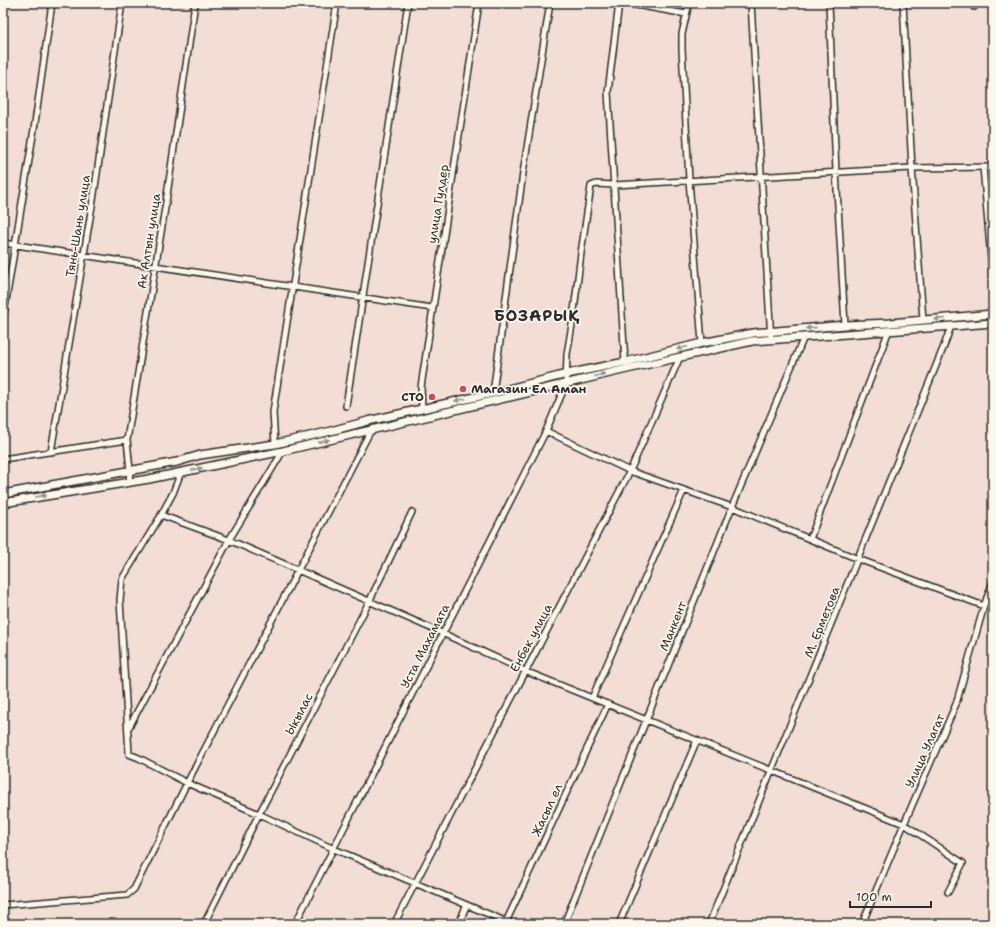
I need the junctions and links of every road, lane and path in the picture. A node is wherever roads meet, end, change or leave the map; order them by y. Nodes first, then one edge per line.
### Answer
1 (52, 3) edge
2 (122, 3) edge
3 (195, 3) edge
4 (337, 3) edge
5 (408, 3) edge
6 (479, 3) edge
7 (550, 3) edge
8 (619, 3) edge
9 (625, 3) edge
10 (688, 3) edge
11 (751, 3) edge
12 (829, 3) edge
13 (903, 3) edge
14 (686, 14) junction
15 (983, 167) junction
16 (993, 167) edge
17 (912, 168) junction
18 (836, 172) junction
19 (762, 176) junction
20 (688, 180) junction
21 (614, 185) junction
22 (3, 242) edge
23 (15, 244) junction
24 (84, 254) junction
25 (155, 266) junction
26 (993, 282) edge
27 (293, 287) junction
28 (362, 298) junction
29 (432, 308) junction
30 (993, 314) edge
31 (967, 317) junction
32 (3, 319) edge
33 (923, 320) junction
34 (993, 324) edge
35 (845, 325) junction
36 (968, 325) junction
37 (951, 326) junction
38 (889, 330) junction
39 (771, 331) junction
40 (804, 337) junction
41 (771, 340) junction
42 (702, 343) junction
43 (680, 357) junction
44 (625, 362) junction
45 (567, 374) junction
46 (566, 384) junction
47 (493, 393) junction
48 (346, 406) dead end
49 (422, 409) junction
50 (371, 430) junction
51 (546, 431) junction
52 (127, 440) junction
53 (275, 444) junction
54 (283, 451) junction
55 (51, 452) junction
56 (3, 459) edge
57 (130, 470) junction
58 (630, 471) junction
59 (181, 472) junction
60 (129, 482) junction
61 (684, 490) junction
62 (3, 494) edge
63 (3, 503) edge
64 (732, 507) junction
65 (412, 512) dead end
66 (161, 515) junction
67 (810, 539) junction
68 (229, 540) junction
69 (858, 559) junction
70 (297, 570) junction
71 (993, 582) edge
72 (987, 597) junction
73 (993, 600) edge
74 (369, 602) junction
75 (984, 606) junction
76 (442, 634) junction
77 (525, 671) junction
78 (592, 698) junction
79 (608, 704) junction
80 (646, 720) junction
81 (128, 728) junction
82 (697, 740) junction
83 (772, 771) junction
84 (187, 783) junction
85 (259, 814) junction
86 (904, 824) junction
87 (334, 849) junction
88 (414, 883) junction
89 (948, 892) dead end
90 (3, 905) edge
91 (466, 906) junction
92 (506, 923) edge
93 (204, 924) edge
94 (295, 924) edge
95 (394, 924) edge
96 (458, 924) edge
97 (512, 924) edge
98 (564, 924) edge
99 (619, 924) edge
100 (709, 924) edge
101 (862, 924) edge

1 - 23 street
2 - 24 street, Тянь-Шань улица
3 - 25 street, Ак Алтын улица
4 - 27 street
5 - 28 street
6 - 29 street, улица Гулдер
7 - 47 street
8 - 21 street
9 - 14 street
10 - 14 street
11 - 19 street
12 - 18 street
13 - 17 street
14 - 20 street
15 - 16 street
15 - 17 street
15 - 26 street
17 - 18 street
17 - 33 street
18 - 19 street
18 - 35 street
19 - 20 street
19 - 39 street
20 - 21 street
20 - 42 street
21 - 44 street
21 - 45 street, Уста Махамата
22 - 23 street
23 - 24 street
23 - 32 street
24 - 25 street
24 - 55 street, Тянь-Шань улица
25 - 27 street
25 - 52 street, Ак Алтын улица
27 - 28 street
27 - 53 street
28 - 29 street
28 - 48 street
29 - 49 street, улица Гулдер
30 - 31 main road
31 -> 33 main road
31 - 36 main road
33 - 35 main road
34 - 36 main road
35 -> 39 main road
36 - 37 main road
37 - 38 main road
37 - 69 street, М. Ерметова
38 - 40 main road
38 - 67 street
39 - 41 street
39 - 42 main road
40 - 41 main road
40 - 64 street, Манкент
41 - 43 main road
42 -> 44 main road
46 -> 43 main road
43 - 58 street, Енбек улица
44 - 45 main road
45 - 46 street, Уста Махамата
45 - 47 main road
46 - 50 main road
46 - 51 street, Уста Махамата
47 -> 49 main road
49 - 53 main road
54 -> 50 main road
50 - 70 street
51 - 58 street
51 - 76 street, Уста Махамата
52 - 55 street
52 - 57 street, Ак Алтын улица
53 - 57 main road
59 -> 54 main road
54 - 68 street
55 - 56 street
57 - 60 street, Ак Алтын улица
57 - 62 main road
58 - 61 street
58 - 77 street, Енбек улица
59 - 60 main road
59 - 66 street
63 -> 60 main road
61 - 64 street
61 - 78 street
64 - 67 street
64 - 80 street, Манкент
65 - 74 street, Ыкылас
66 - 68 street
66 - 81 street
67 - 69 street
68 - 70 street
68 - 81 street
69 - 75 street
69 - 83 street, М. Ерметова
70 - 74 street
70 - 84 street
71 - 72 street, Улица Улагат
72 - 73 street
72 - 75 street, Улица Улагат
74 - 76 street
74 - 85 street, Ыкылас
75 - 86 street, Улица Улагат
76 - 77 street
76 - 87 street, Уста Махамата
77 - 78 street
77 - 88 street, Енбек улица
78 - 79 street
79 - 80 street
79 - 92 street, Жасыл ел
80 - 82 street
80 - 98 street, Манкент
81 - 84 street
82 - 83 street
82 - 99 street
83 - 86 street
83 - 100 street, М. Ерметова
84 - 85 street
84 - 90 street
85 - 87 street
85 - 93 street, Ыкылас
86 - 89 street
86 - 101 street, Улица Улагат
87 - 88 street
87 - 94 street, Уста Махамата
88 - 91 street
88 - 95 street, Енбек улица
91 - 92 street
91 - 96 street
92 - 97 street

